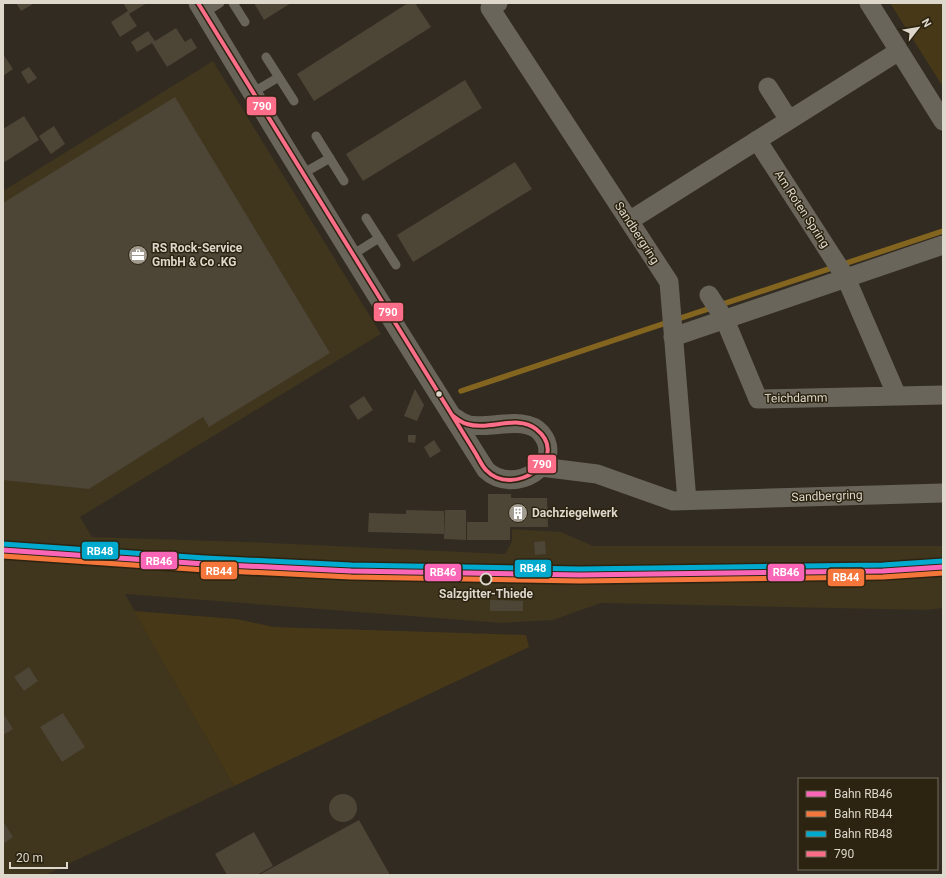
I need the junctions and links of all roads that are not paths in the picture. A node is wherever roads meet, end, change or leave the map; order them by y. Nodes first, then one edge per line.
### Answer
1 (220, 3) edge
2 (233, 3) edge
3 (498, 3) edge
4 (869, 3) edge
5 (201, 8) edge
6 (245, 22) dead end
7 (899, 51) junction
8 (266, 57) dead end
9 (279, 77) junction
10 (768, 87) dead end
11 (252, 93) junction
12 (294, 101) dead end
13 (789, 120) junction
14 (943, 122) edge
15 (316, 136) dead end
16 (757, 140) junction
17 (330, 158) junction
18 (302, 174) junction
19 (344, 181) dead end
20 (366, 218) dead end
21 (629, 221) junction
22 (379, 238) junction
23 (943, 246) edge
24 (352, 255) junction
25 (396, 265) dead end
26 (841, 270) junction
27 (710, 295) dead end
28 (725, 320) junction
29 (673, 333) junction
30 (943, 395) edge
31 (897, 396) junction
32 (451, 415) junction
33 (541, 467) junction
34 (943, 493) edge
35 (687, 501) junction

1 - 5 lane
2 - 6 lane
3 - 21 street, Sandbergring
4 - 7 street
5 - 11 street
7 - 13 street
7 - 14 street
8 - 9 lane
9 - 11 lane
9 - 12 lane
10 - 13 street
11 - 18 street
13 - 16 street
15 - 17 lane
16 - 21 street
16 - 26 street, Am Roten Spring
17 - 18 lane
17 - 19 lane
18 - 24 street
20 - 22 lane
21 - 29 street, Sandbergring
22 - 24 lane
22 - 25 lane
23 - 26 street
24 - 32 street
26 - 28 street
26 - 31 street
27 - 28 street, Teichdamm
28 - 29 street
28 - 31 street, Teichdamm
29 - 35 street, Sandbergring
30 - 31 street, Teichdamm
32 - 33 street
32 - 33 street
33 - 35 street, Sandbergring
34 - 35 street, Sandbergring

